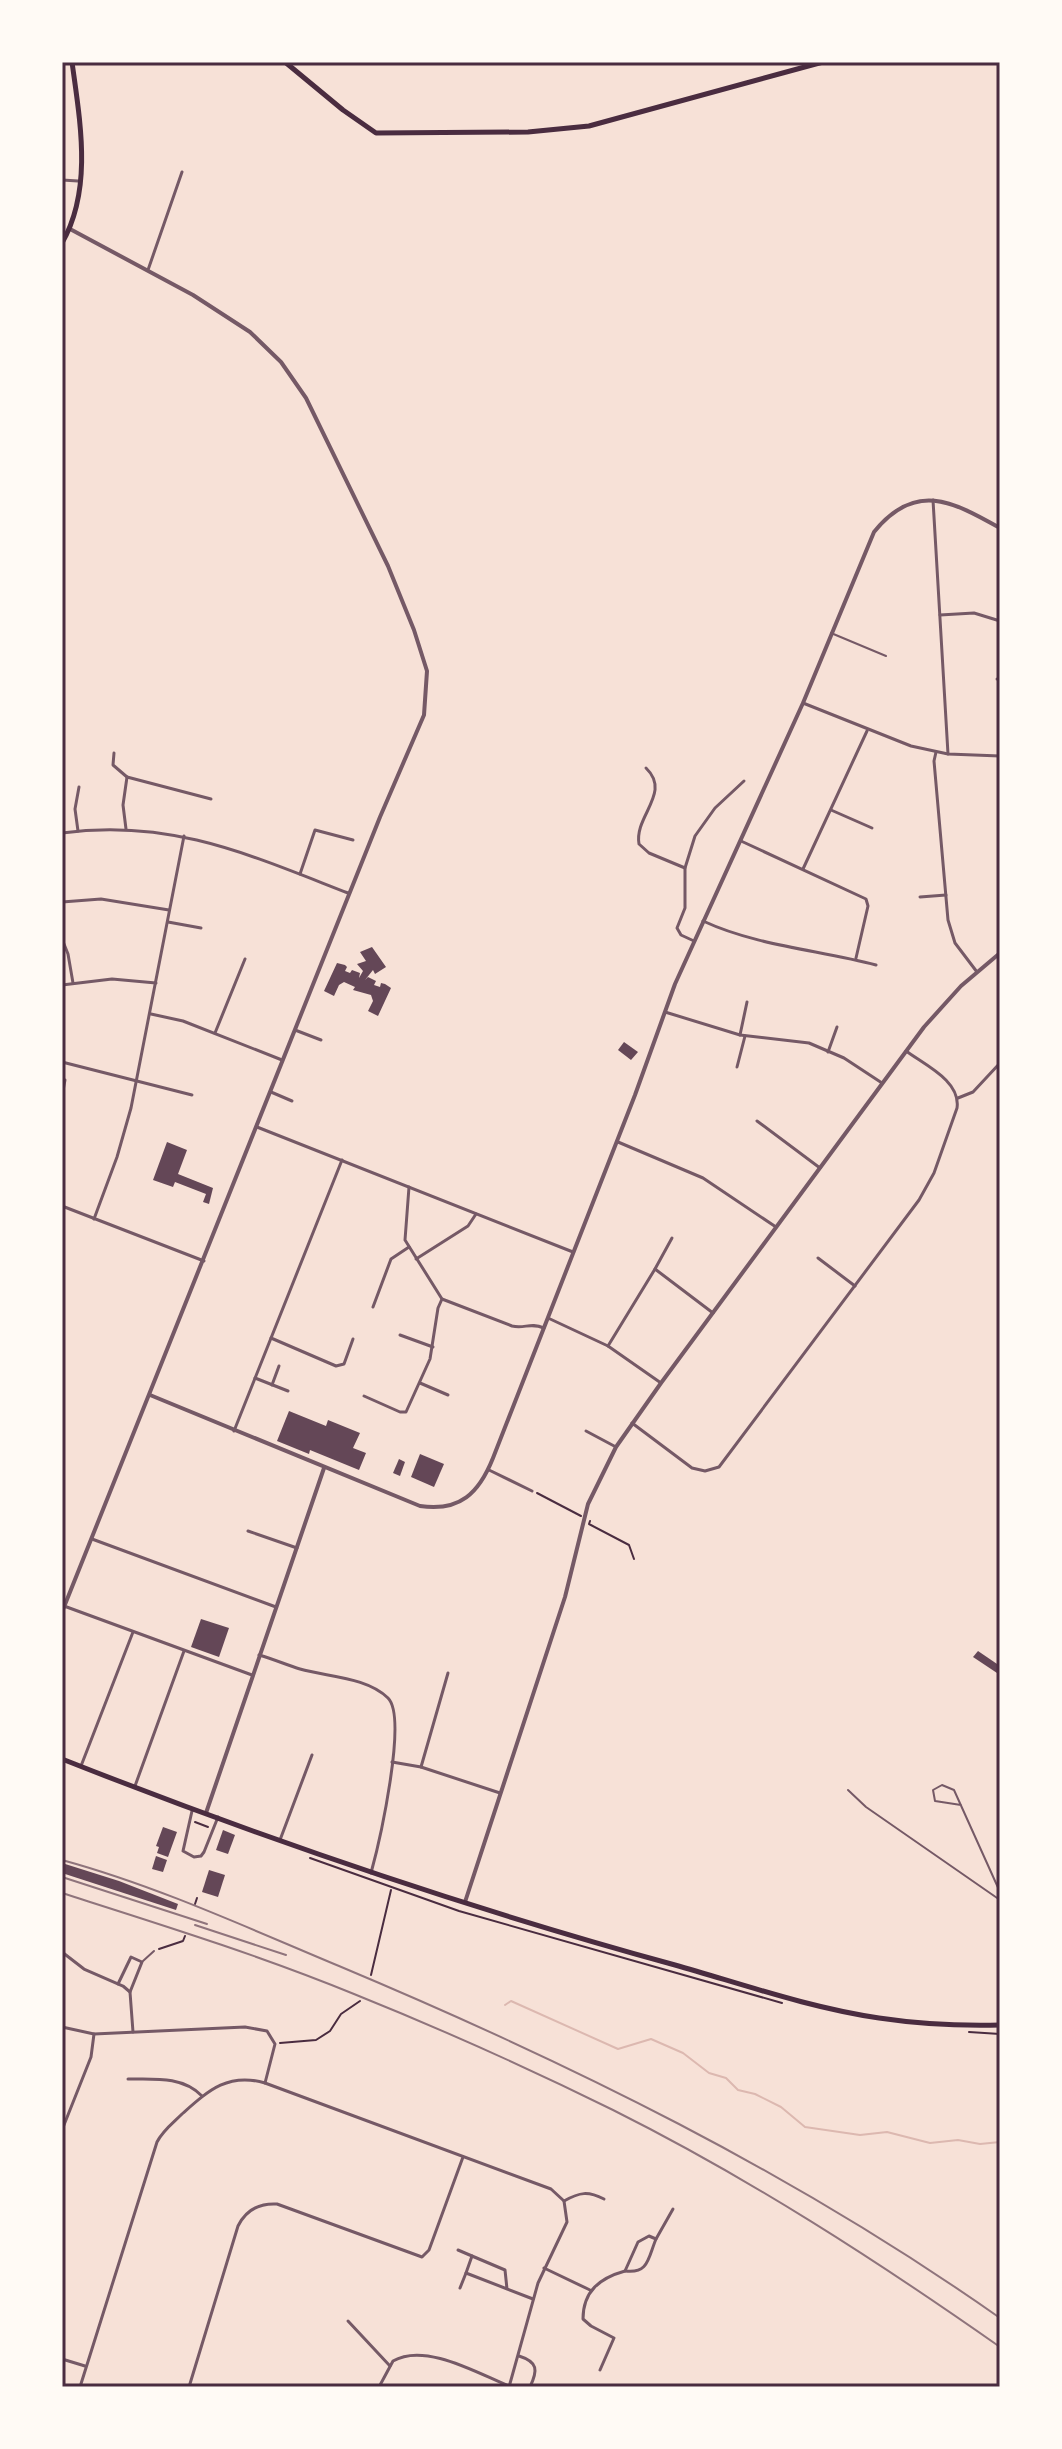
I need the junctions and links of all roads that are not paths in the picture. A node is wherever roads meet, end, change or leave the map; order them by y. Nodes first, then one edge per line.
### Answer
1 (72, 62) edge
2 (285, 62) edge
3 (823, 62) edge
4 (182, 172) dead end
5 (62, 180) edge
6 (81, 181) junction
7 (70, 229) junction
8 (62, 243) edge
9 (148, 270) junction
10 (933, 500) junction
11 (1000, 528) edge
12 (940, 615) junction
13 (1000, 621) edge
14 (831, 633) junction
15 (886, 656) dead end
16 (803, 703) junction
17 (867, 731) junction
18 (936, 752) junction
19 (114, 753) dead end
20 (948, 754) junction
21 (1000, 756) edge
22 (646, 768) dead end
23 (127, 777) junction
24 (744, 781) dead end
25 (79, 787) dead end
26 (211, 799) dead end
27 (831, 810) junction
28 (872, 828) dead end
29 (127, 830) junction
30 (78, 831) junction
31 (62, 833) edge
32 (184, 836) junction
33 (353, 840) dead end
34 (741, 841) junction
35 (685, 868) junction
36 (803, 869) junction
37 (300, 874) junction
38 (350, 894) junction
39 (946, 895) junction
40 (920, 897) dead end
41 (62, 902) edge
42 (170, 910) junction
43 (703, 921) junction
44 (168, 922) junction
45 (201, 928) dead end
46 (62, 939) edge
47 (694, 941) junction
48 (1000, 953) edge
49 (856, 958) junction
50 (245, 959) dead end
51 (876, 965) dead end
52 (977, 972) junction
53 (73, 983) junction
54 (156, 983) junction
55 (62, 985) edge
56 (747, 1002) dead end
57 (665, 1012) junction
58 (151, 1014) junction
59 (837, 1027) dead end
60 (295, 1030) junction
61 (215, 1033) junction
62 (740, 1035) junction
63 (745, 1036) junction
64 (321, 1040) dead end
65 (906, 1051) junction
66 (828, 1052) junction
67 (282, 1060) junction
68 (62, 1062) edge
69 (1000, 1063) edge
70 (737, 1067) dead end
71 (138, 1079) junction
72 (65, 1080) dead end
73 (882, 1083) junction
74 (271, 1092) junction
75 (192, 1095) dead end
76 (62, 1096) edge
77 (958, 1098) junction
78 (292, 1101) dead end
79 (757, 1121) dead end
80 (257, 1127) junction
81 (617, 1142) junction
82 (342, 1160) junction
83 (820, 1168) junction
84 (409, 1187) junction
85 (62, 1206) edge
86 (476, 1214) junction
87 (94, 1219) junction
88 (776, 1227) junction
89 (672, 1238) dead end
90 (409, 1247) junction
91 (574, 1253) junction
92 (818, 1258) dead end
93 (416, 1259) junction
94 (204, 1261) junction
95 (655, 1269) junction
96 (855, 1286) junction
97 (442, 1299) junction
98 (373, 1307) dead end
99 (713, 1313) junction
100 (548, 1318) junction
101 (544, 1328) junction
102 (400, 1335) dead end
103 (271, 1338) junction
104 (353, 1339) dead end
105 (608, 1346) junction
106 (433, 1347) junction
107 (279, 1366) dead end
108 (255, 1378) junction
109 (420, 1383) junction
110 (661, 1383) junction
111 (272, 1385) junction
112 (288, 1391) dead end
113 (150, 1395) junction
114 (448, 1395) dead end
115 (364, 1396) dead end
116 (632, 1423) junction
117 (234, 1431) junction
118 (586, 1431) dead end
119 (616, 1447) junction
120 (324, 1468) junction
121 (489, 1470) junction
122 (532, 1491) road end
123 (248, 1531) dead end
124 (91, 1539) junction
125 (297, 1548) junction
126 (64, 1606) junction
127 (276, 1607) junction
128 (62, 1612) edge
129 (133, 1632) junction
130 (184, 1651) junction
131 (259, 1655) junction
132 (448, 1673) dead end
133 (253, 1676) junction
134 (312, 1755) dead end
135 (62, 1759) edge
136 (392, 1762) junction
137 (81, 1766) junction
138 (421, 1767) junction
139 (135, 1786) junction
140 (848, 1790) dead end
141 (501, 1793) junction
142 (961, 1805) junction
143 (193, 1808) junction
144 (206, 1813) junction
145 (218, 1817) junction
146 (280, 1840) junction
147 (371, 1873) junction
148 (1000, 1892) edge
149 (1000, 1900) edge
150 (465, 1902) junction
151 (154, 1951) road end
152 (63, 1955) edge
153 (142, 1962) junction
154 (118, 1984) junction
155 (130, 1992) junction
156 (1000, 2025) edge
157 (62, 2027) edge
158 (133, 2032) junction
159 (94, 2034) junction
160 (128, 2079) dead end
161 (265, 2083) junction
162 (202, 2096) junction
163 (62, 2130) edge
164 (463, 2157) junction
165 (604, 2199) dead end
166 (564, 2201) junction
167 (673, 2209) dead end
168 (656, 2239) junction
169 (458, 2250) dead end
170 (472, 2256) junction
171 (544, 2268) junction
172 (625, 2271) junction
173 (466, 2273) junction
174 (460, 2288) dead end
175 (507, 2289) junction
176 (590, 2290) junction
177 (533, 2299) junction
178 (348, 2321) dead end
179 (519, 2356) junction
180 (62, 2359) edge
181 (86, 2366) junction
182 (390, 2366) junction
183 (600, 2370) dead end
184 (80, 2387) edge
185 (189, 2387) edge
186 (379, 2387) edge
187 (509, 2387) edge
188 (530, 2387) edge

1 - 6 main road
2 - 3 main road
4 - 9 street
5 - 6 street
6 - 7 main road
7 - 8 main road
7 - 9 street
9 - 38 street
10 - 11 street
10 - 12 street
10 - 14 street
12 - 13 street
12 - 20 street
14 - 15 lane
14 - 16 street
16 - 17 street
16 - 34 street
17 - 18 street
17 - 27 street
18 - 20 street
18 - 39 street
19 - 23 street
20 - 21 street
22 - 35 street
23 - 26 street
23 - 29 street
24 - 35 street
25 - 30 street
27 - 28 street
27 - 36 street
29 - 30 street
29 - 32 street
30 - 31 street
32 - 37 street
32 - 42 street
33 - 37 street
34 - 36 street
34 - 43 street
35 - 47 street
36 - 49 street
37 - 38 street
38 - 60 street
39 - 40 street
39 - 52 street
41 - 42 street
42 - 44 street
43 - 47 street
43 - 49 street
44 - 45 street
44 - 54 street
46 - 53 street
47 - 57 street
48 - 52 street
49 - 51 street
50 - 61 street
52 - 65 street
53 - 54 street
53 - 55 street
54 - 58 street
56 - 62 street
57 - 62 street
57 - 81 street
58 - 61 street
58 - 71 street
59 - 66 street
60 - 64 street
60 - 67 street
61 - 67 street
62 - 63 street
63 - 66 street
63 - 70 street
65 - 73 street
65 - 77 street
66 - 73 street
67 - 74 street
68 - 71 street
69 - 77 street
71 - 75 street
71 - 87 street
72 - 76 street
73 - 83 street
74 - 78 street
74 - 80 street
77 - 96 street
79 - 83 street
80 - 82 street
80 - 94 street
81 - 88 street
81 - 91 street
82 - 84 street
82 - 103 street
83 - 88 street
84 - 86 street
84 - 90 street
85 - 87 street
86 - 91 street
86 - 93 street
87 - 94 street
88 - 99 street
89 - 95 street
90 - 93 street
90 - 98 street
91 - 100 street
92 - 96 street
93 - 97 street
94 - 113 street
95 - 99 street
95 - 105 street
96 - 116 street
97 - 101 street
97 - 106 street
99 - 110 street
100 - 101 street
100 - 105 street
101 - 121 street
102 - 106 street
103 - 104 street
103 - 108 street
105 - 110 street
106 - 109 street
107 - 111 street
108 - 111 street
108 - 117 street
109 - 114 street
109 - 115 street
110 - 116 street
111 - 112 street
113 - 117 street
113 - 124 street
116 - 119 street
117 - 120 street
118 - 119 street
119 - 141 street
120 - 121 street
120 - 125 street
121 - 122 street
123 - 125 street
124 - 126 street
124 - 127 street
125 - 127 street
126 - 128 street
126 - 129 street
127 - 131 street
129 - 130 street
129 - 137 street
130 - 133 street
130 - 139 street
131 - 133 street
131 - 136 street
132 - 138 street
133 - 144 street
134 - 146 street
135 - 137 main road
136 - 138 street
136 - 147 street
137 - 139 main road
138 - 141 street
139 - 143 main road
140 - 149 lane
141 - 150 street
142 - 142 lane
142 - 148 lane
143 - 144 main road
143 - 145 street
144 - 145 main road
145 - 146 main road
146 - 147 main road
147 - 150 main road
150 - 156 main road
151 - 153 lane
152 - 154 street
153 - 154 street
153 - 155 street
154 - 155 street
155 - 158 street
157 - 159 street
158 - 159 street
158 - 161 street
159 - 163 street
160 - 162 street
161 - 162 street
161 - 164 street
162 - 181 street
164 - 166 street
164 - 185 street
165 - 166 street
166 - 171 street
167 - 168 street
168 - 172 street
168 - 172 street
169 - 170 street
170 - 173 street
170 - 175 street
171 - 176 street
171 - 177 street
172 - 176 street
173 - 174 street
173 - 175 street
175 - 177 street
176 - 183 street
177 - 179 street
178 - 182 street
179 - 187 street
179 - 188 street
180 - 181 street
181 - 184 street
182 - 186 street
182 - 187 street

